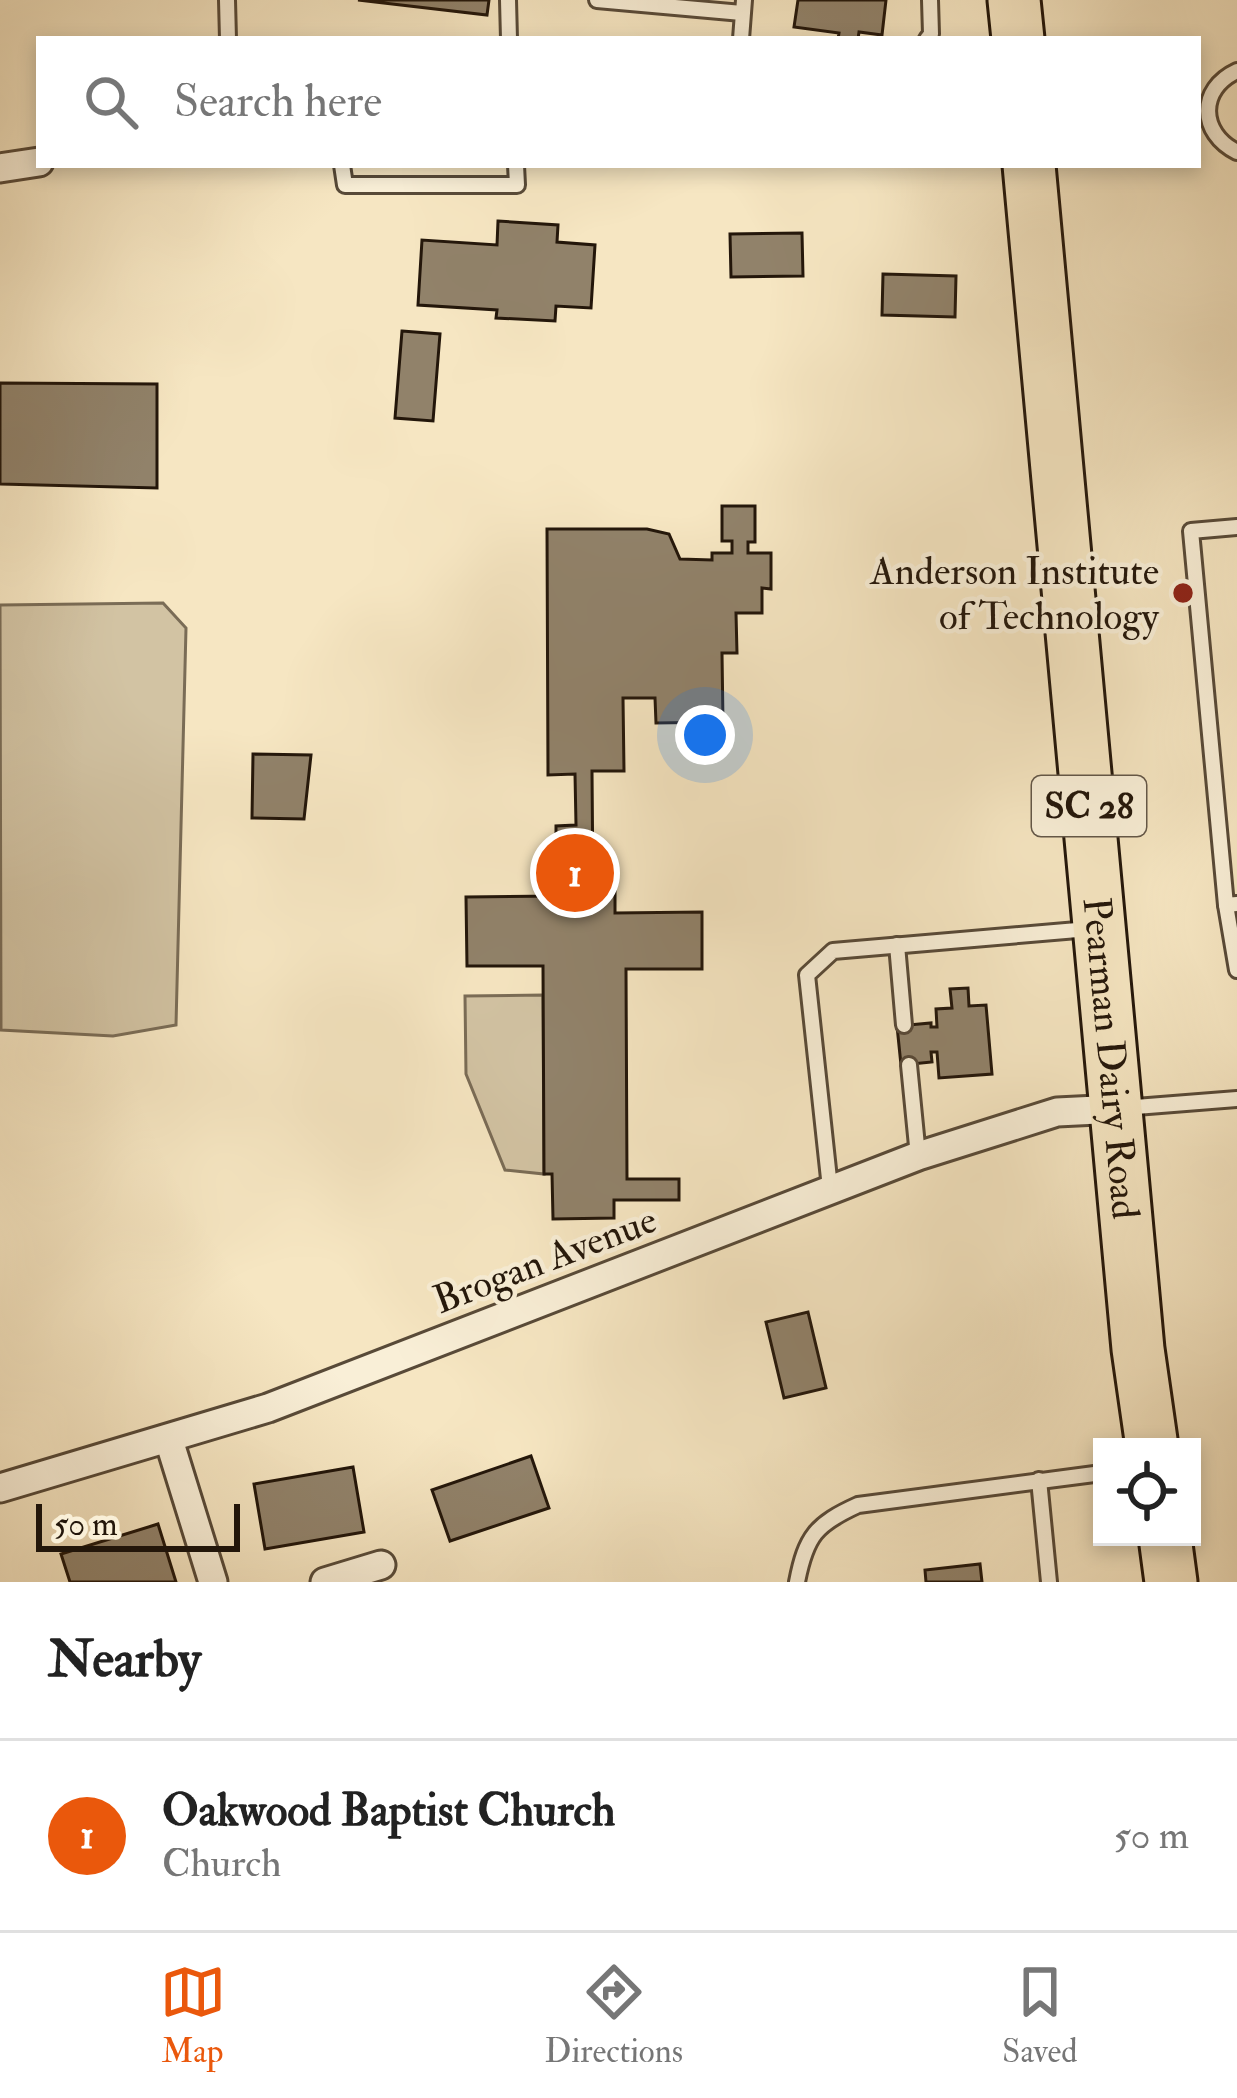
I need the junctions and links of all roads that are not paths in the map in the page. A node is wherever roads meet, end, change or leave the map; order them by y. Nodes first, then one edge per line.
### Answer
1 (227, 0) edge
2 (508, 0) edge
3 (597, 0) edge
4 (930, 0) edge
5 (1014, 0) edge
6 (743, 6) edge
7 (228, 36) edge
8 (509, 36) edge
9 (741, 36) edge
10 (929, 36) edge
11 (1018, 36) edge
12 (1237, 71) edge
13 (1202, 114) edge
14 (1237, 152) edge
15 (36, 162) edge
16 (0, 168) edge
17 (342, 168) edge
18 (516, 168) edge
19 (1029, 168) edge
20 (1237, 527) edge
21 (1232, 905) edge
22 (1100, 928) junction
23 (897, 946) junction
24 (1237, 970) edge
25 (904, 1025) dead end
26 (909, 1065) dead end
27 (1237, 1099) edge
28 (1118, 1109) junction
29 (918, 1156) junction
30 (830, 1188) junction
31 (1151, 1438) edge
32 (169, 1440) junction
33 (1093, 1474) edge
34 (1039, 1480) junction
35 (0, 1488) edge
36 (1166, 1546) edge
37 (381, 1565) dead end
38 (213, 1582) edge
39 (325, 1582) edge
40 (797, 1582) edge
41 (1049, 1582) edge
42 (1171, 1582) edge

1 - 7 lane
2 - 8 lane
3 - 6 lane
4 - 10 lane
5 - 11 highway
6 - 9 lane
12 - 13 lane
13 - 14 lane
15 - 16 street
17 - 18 lane
19 - 22 highway, Pearman Dairy Road / SC 28
20 - 21 lane
21 - 24 lane
22 - 23 lane
22 - 28 highway, Pearman Dairy Road / SC 28
23 - 25 lane
23 - 30 lane
26 - 29 lane
27 - 28 lane
28 - 29 street, Brogan Avenue
28 - 31 highway, Pearman Dairy Road / SC 28
29 - 30 street, Brogan Avenue
30 - 32 street, Brogan Avenue
32 - 35 street, Brogan Avenue
32 - 38 street
33 - 34 lane
34 - 40 lane
34 - 41 lane
36 - 42 highway
37 - 39 street

